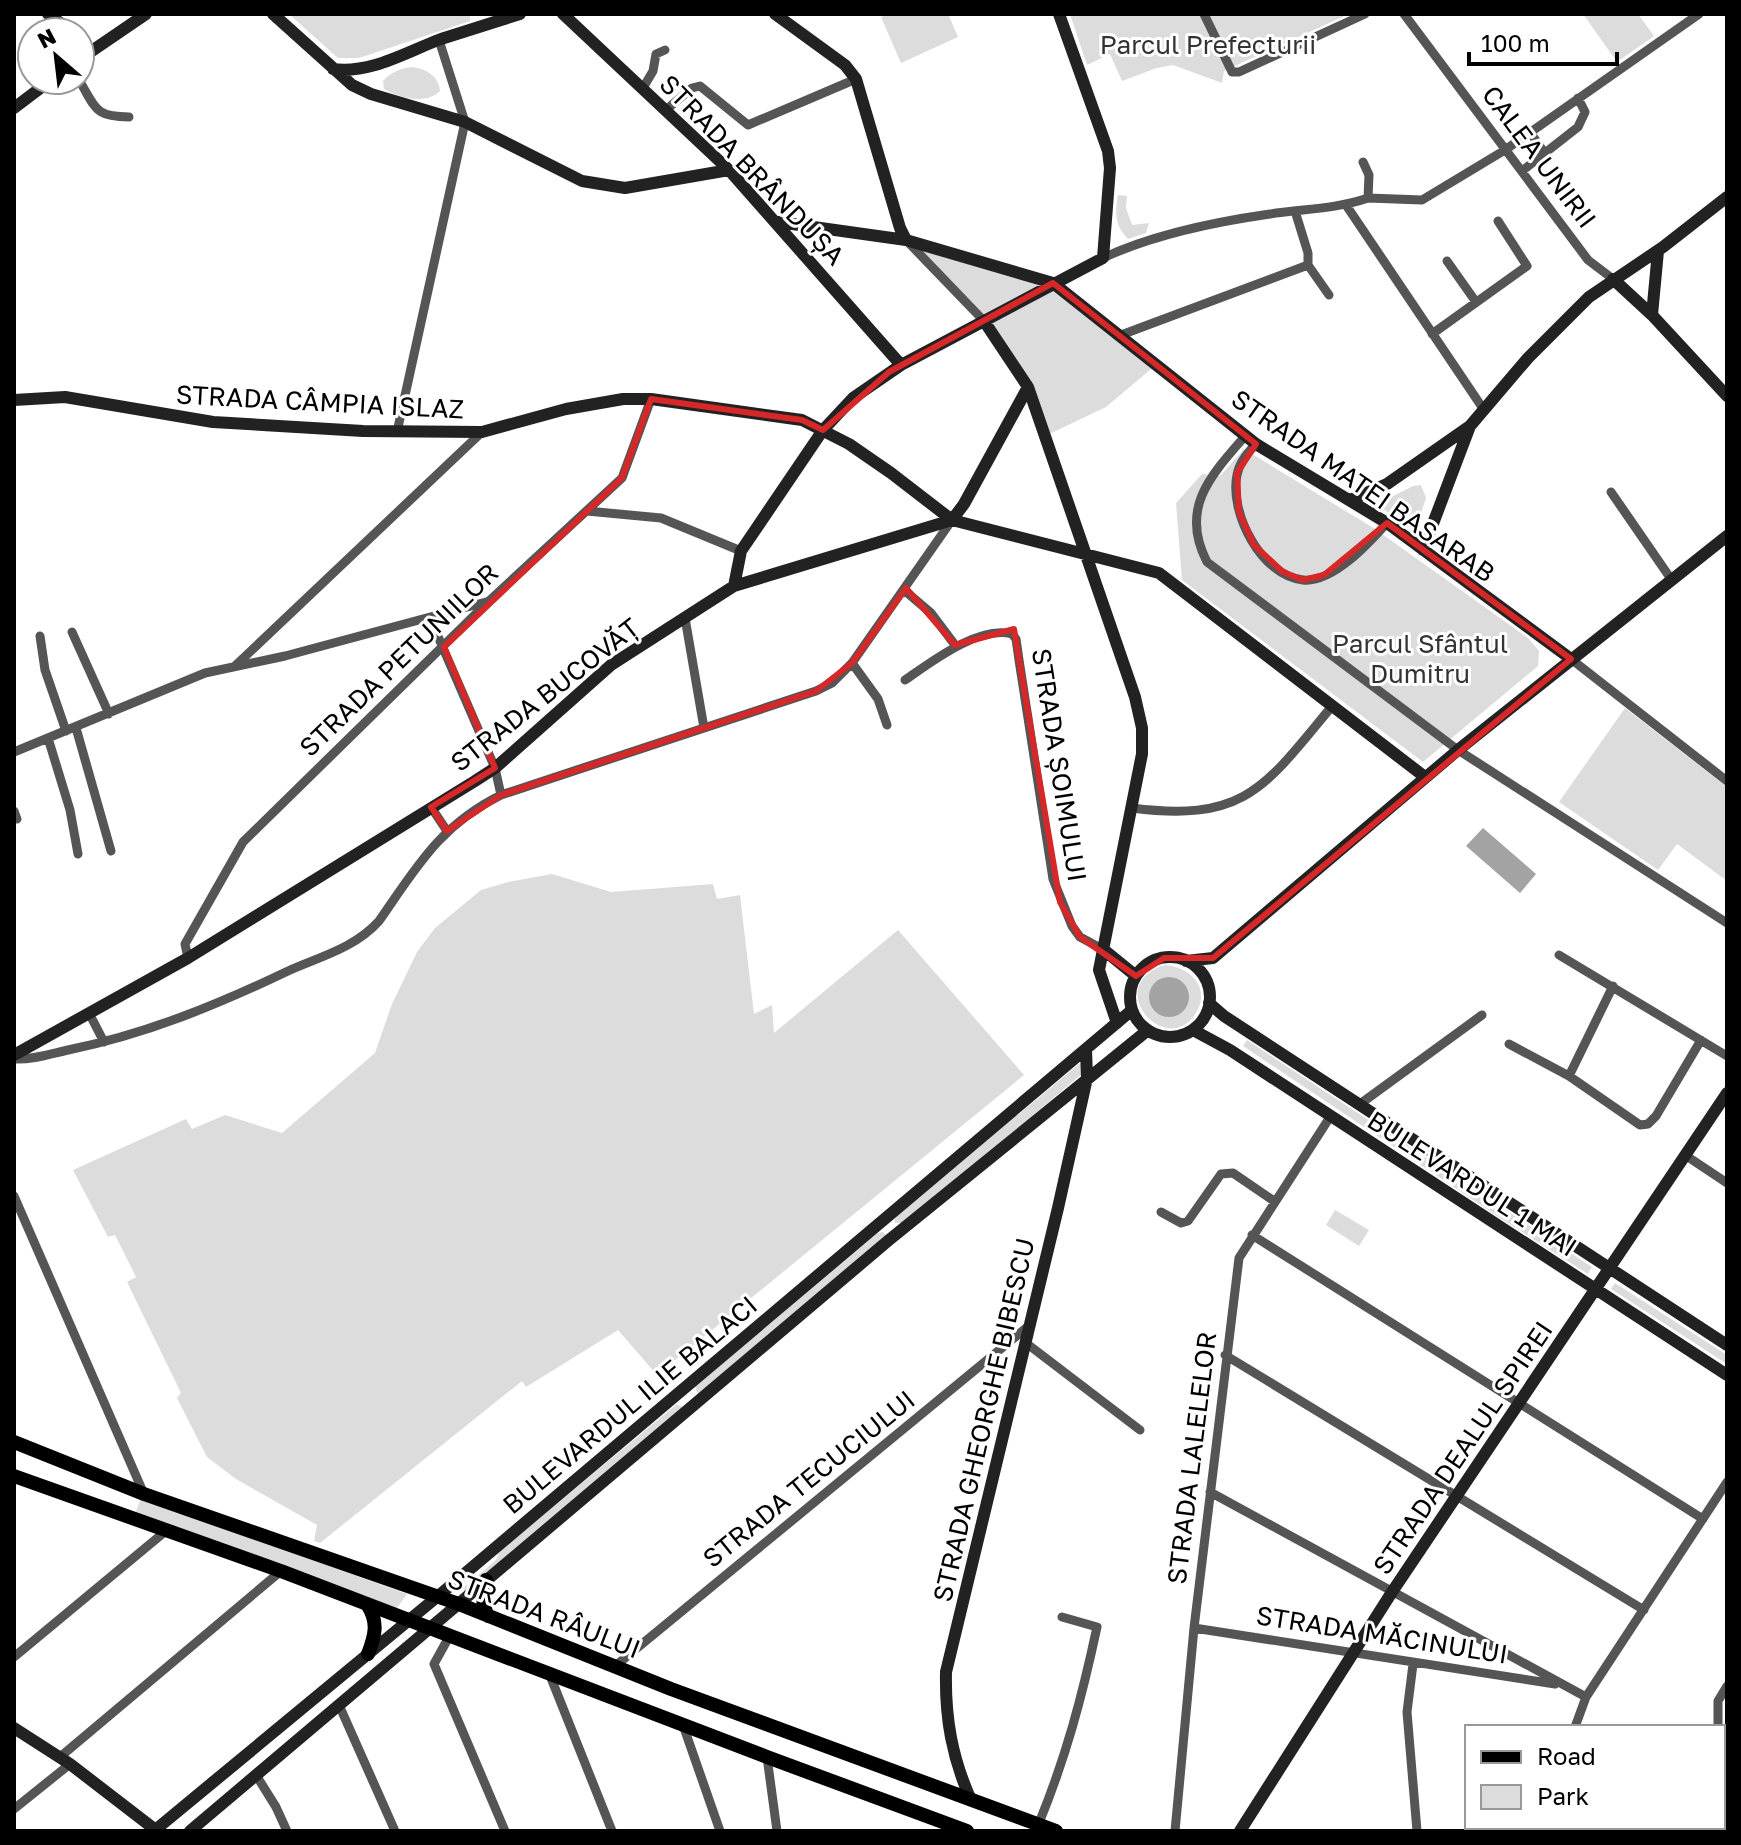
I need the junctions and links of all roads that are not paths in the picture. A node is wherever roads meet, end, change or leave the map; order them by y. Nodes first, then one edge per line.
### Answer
1 (146, 14) edge
2 (273, 14) edge
3 (520, 14) edge
4 (563, 14) edge
5 (775, 14) edge
6 (1059, 14) edge
7 (1204, 14) edge
8 (1365, 14) edge
9 (1404, 14) edge
10 (1699, 14) edge
11 (439, 40) junction
12 (96, 47) edge
13 (665, 50) dead end
14 (333, 69) junction
15 (856, 79) junction
16 (643, 88) junction
17 (89, 96) edge
18 (1578, 98) junction
19 (667, 109) junction
20 (129, 117) dead end
21 (465, 122) junction
22 (1530, 132) junction
23 (1505, 150) junction
24 (1546, 155) junction
25 (1363, 162) dead end
26 (729, 170) junction
27 (1522, 171) junction
28 (1727, 197) edge
29 (1368, 198) junction
30 (1346, 205) junction
31 (1295, 211) junction
32 (1498, 221) dead end
33 (778, 222) junction
34 (906, 240) junction
35 (1658, 251) junction
36 (1103, 258) junction
37 (1447, 261) dead end
38 (1308, 265) junction
39 (1613, 279) junction
40 (1053, 283) junction
41 (1329, 295) dead end
42 (1476, 302) junction
43 (1652, 315) junction
44 (984, 321) junction
45 (1432, 334) junction
46 (1121, 335) junction
47 (901, 365) junction
48 (1028, 387) junction
49 (1727, 396) edge
50 (651, 399) junction
51 (14, 400) edge
52 (1484, 410) junction
53 (1470, 426) junction
54 (823, 430) junction
55 (397, 432) junction
56 (482, 432) junction
57 (1251, 440) junction
58 (1611, 492) dead end
59 (1350, 500) junction
60 (587, 511) junction
61 (952, 520) junction
62 (1387, 523) junction
63 (1727, 536) edge
64 (1423, 550) junction
65 (741, 551) junction
66 (1088, 556) junction
67 (1671, 579) junction
68 (734, 586) junction
69 (904, 590) junction
70 (489, 601) junction
71 (430, 618) junction
72 (685, 618) junction
73 (72, 632) dead end
74 (40, 636) dead end
75 (955, 645) junction
76 (444, 647) junction
77 (1571, 659) junction
78 (852, 663) junction
79 (235, 666) junction
80 (905, 680) dead end
81 (1333, 705) junction
82 (109, 714) junction
83 (887, 725) dead end
84 (704, 728) junction
85 (71, 729) junction
86 (48, 738) junction
87 (1458, 750) junction
88 (14, 752) edge
89 (495, 768) junction
90 (1425, 777) junction
91 (1727, 781) edge
92 (501, 795) junction
93 (431, 807) junction
94 (1132, 808) junction
95 (447, 831) junction
96 (111, 851) dead end
97 (78, 854) dead end
98 (1727, 923) edge
99 (1104, 950) junction
100 (1559, 955) dead end
101 (188, 958) junction
102 (1213, 958) junction
103 (1186, 961) junction
104 (1136, 976) junction
105 (1207, 981) junction
106 (1613, 986) junction
107 (1209, 1003) junction
108 (1132, 1010) junction
109 (90, 1015) junction
110 (1482, 1015) dead end
111 (1117, 1023) junction
112 (1148, 1030) junction
113 (1193, 1030) junction
114 (1701, 1040) junction
115 (104, 1042) junction
116 (1509, 1044) dead end
117 (1086, 1049) junction
118 (1727, 1056) edge
119 (14, 1057) edge
120 (1100, 1067) junction
121 (1569, 1076) junction
122 (1087, 1078) junction
123 (1727, 1093) edge
124 (1360, 1104) junction
125 (1330, 1117) junction
126 (1685, 1155) junction
127 (1727, 1183) edge
128 (14, 1196) edge
129 (1274, 1201) junction
130 (1161, 1212) dead end
131 (876, 1226) junction
132 (1252, 1235) junction
133 (889, 1240) junction
134 (1611, 1269) junction
135 (1596, 1291) junction
136 (1031, 1324) junction
137 (1026, 1343) junction
138 (1727, 1345) edge
139 (1225, 1355) junction
140 (1727, 1375) edge
141 (1519, 1403) junction
142 (1140, 1430) dead end
143 (14, 1442) edge
144 (14, 1476) edge
145 (1727, 1482) edge
146 (1210, 1492) junction
147 (144, 1494) junction
148 (1458, 1495) junction
149 (1703, 1519) junction
150 (167, 1530) junction
151 (281, 1571) junction
152 (486, 1580) junction
153 (1392, 1592) junction
154 (437, 1597) junction
155 (367, 1604) junction
156 (459, 1604) junction
157 (1644, 1610) junction
158 (488, 1616) junction
159 (1062, 1617) dead end
160 (409, 1620) junction
161 (431, 1627) junction
162 (1194, 1628) junction
163 (450, 1635) junction
164 (1352, 1653) junction
165 (368, 1654) junction
166 (14, 1657) edge
167 (1413, 1664) junction
168 (614, 1667) junction
169 (549, 1673) junction
170 (1563, 1686) junction
171 (1727, 1686) edge
172 (1586, 1697) junction
173 (339, 1705) junction
174 (683, 1725) junction
175 (1576, 1725) edge
176 (1718, 1725) edge
177 (14, 1728) edge
178 (767, 1757) junction
179 (65, 1760) junction
180 (256, 1775) junction
181 (971, 1800) junction
182 (14, 1809) edge
183 (1039, 1823) junction
184 (156, 1830) edge
185 (190, 1831) edge
186 (287, 1831) edge
187 (395, 1831) edge
188 (505, 1831) edge
189 (612, 1831) edge
190 (720, 1831) edge
191 (777, 1831) edge
192 (967, 1831) edge
193 (1056, 1831) edge
194 (1175, 1831) edge
195 (1240, 1831) edge
196 (1417, 1831) edge

1 - 12 street
2 - 14 street
3 - 11 street
4 - 16 street, STRADA BRÂNDUȘA
5 - 15 street
6 - 36 street
7 - 8 street
9 - 23 street, CALEA UNIRII
10 - 18 street
11 - 14 street
11 - 21 street
13 - 16 street
14 - 21 street
15 - 19 street
15 - 34 street
16 - 19 street, STRADA BRÂNDUȘA
17 - 20 street
18 - 22 street
18 - 24 street
19 - 26 street, STRADA BRÂNDUȘA
21 - 26 street
21 - 55 street
22 - 23 street
22 - 24 street
23 - 27 street, CALEA UNIRII
23 - 29 street
24 - 27 street
25 - 29 street
26 - 33 street, STRADA BRÂNDUȘA
27 - 39 street, CALEA UNIRII
28 - 35 street
29 - 30 street
30 - 31 street
30 - 45 street
31 - 36 street
31 - 38 street
32 - 42 street
33 - 34 street
33 - 47 street, STRADA BRÂNDUȘA
34 - 40 street
34 - 44 street
35 - 39 street
35 - 43 street
36 - 40 street
37 - 42 street
38 - 41 street
38 - 46 street
39 - 43 street, CALEA UNIRII
39 - 52 street
40 - 44 street
40 - 46 street, STRADA MATEI BASARAB
42 - 45 street
43 - 49 street, CALEA UNIRII
44 - 47 street
44 - 48 street
45 - 52 street
46 - 57 street, STRADA MATEI BASARAB
47 - 54 street
48 - 61 street
48 - 66 street
50 - 54 street, STRADA CÂMPIA ISLAZ
50 - 56 street, STRADA CÂMPIA ISLAZ
50 - 60 street, STRADA PETUNIILOR
51 - 55 street, STRADA CÂMPIA ISLAZ
52 - 53 street
53 - 59 street
53 - 64 street
54 - 61 street, STRADA CÂMPIA ISLAZ
54 - 65 street
55 - 56 street, STRADA CÂMPIA ISLAZ
56 - 79 street
57 - 59 street, STRADA MATEI BASARAB
57 - 62 street
57 - 87 street
58 - 67 street
59 - 62 street, STRADA MATEI BASARAB
60 - 65 street
60 - 70 street, STRADA PETUNIILOR
61 - 66 street, STRADA CÂMPIA ISLAZ
61 - 68 street, STRADA BUCOVĂȚ
61 - 69 street
62 - 64 street, STRADA MATEI BASARAB
63 - 67 street
64 - 77 street, STRADA MATEI BASARAB
65 - 68 street
66 - 81 street, STRADA CÂMPIA ISLAZ
66 - 94 street
67 - 77 street
68 - 72 street, STRADA BUCOVĂȚ
69 - 75 street
69 - 78 street
70 - 71 street
70 - 76 street, STRADA PETUNIILOR
71 - 76 street
71 - 79 street
72 - 84 street
72 - 89 street, STRADA BUCOVĂȚ
73 - 82 street
74 - 85 street
75 - 80 street, STRADA ȘOIMULUI
75 - 99 street, STRADA ȘOIMULUI
76 - 89 street
76 - 101 street, STRADA PETUNIILOR
77 - 87 street
77 - 91 street, STRADA MATEI BASARAB
78 - 83 street
78 - 84 street
79 - 82 street
81 - 90 street, STRADA CÂMPIA ISLAZ
81 - 94 street
82 - 85 street
84 - 92 street
85 - 86 street
85 - 96 street
86 - 88 street
86 - 97 street
87 - 90 street
87 - 98 street
89 - 92 street
89 - 93 street, STRADA BUCOVĂȚ
90 - 102 street
92 - 95 street
93 - 95 street
93 - 101 street, STRADA BUCOVĂȚ
94 - 99 street
95 - 115 street
99 - 104 street, STRADA ȘOIMULUI
99 - 111 street
100 - 106 street
101 - 109 street, STRADA BUCOVĂȚ
102 - 103 street
102 - 105 street
103 - 104 street
103 - 105 street
104 - 108 street
105 - 107 street
106 - 114 street
106 - 121 street
107 - 113 street
107 - 124 street, BULEVARDUL 1 MAI
108 - 111 street, BULEVARDUL ILIE BALACI
108 - 112 street
109 - 115 street
109 - 119 street, STRADA BUCOVĂȚ
110 - 124 street
111 - 117 street, BULEVARDUL ILIE BALACI
112 - 113 street
112 - 120 street, BULEVARDUL ILIE BALACI
113 - 125 street, BULEVARDUL 1 MAI
114 - 118 street
114 - 121 street
115 - 119 street
116 - 121 street
117 - 120 street
117 - 122 street, STRADA GHEORGHE BIBESCU
117 - 131 street, BULEVARDUL ILIE BALACI
120 - 122 street, BULEVARDUL ILIE BALACI
122 - 133 street, BULEVARDUL ILIE BALACI
122 - 136 street, STRADA GHEORGHE BIBESCU
123 - 126 street, STRADA DEALUL SPIREI
124 - 134 street, BULEVARDUL 1 MAI
125 - 129 street, STRADA LALELELOR
125 - 135 street, BULEVARDUL 1 MAI
126 - 127 street
126 - 134 street, STRADA DEALUL SPIREI
128 - 147 street
129 - 130 street
129 - 132 street, STRADA LALELELOR
131 - 133 street
131 - 154 street, BULEVARDUL ILIE BALACI
132 - 139 street, STRADA LALELELOR
132 - 141 street
133 - 152 street, BULEVARDUL ILIE BALACI
134 - 135 street, STRADA DEALUL SPIREI
134 - 138 street, BULEVARDUL 1 MAI
135 - 140 street, BULEVARDUL 1 MAI
135 - 141 street, STRADA DEALUL SPIREI
136 - 137 street, STRADA GHEORGHE BIBESCU
136 - 168 street, STRADA TECUCIULUI
137 - 142 street
137 - 181 street, STRADA GHEORGHE BIBESCU
139 - 146 street, STRADA LALELELOR
139 - 148 street
141 - 148 street, STRADA DEALUL SPIREI
141 - 149 street
143 - 147 main road, STRADA RÂULUI
144 - 150 main road, STRADA RÂULUI
145 - 149 street
146 - 153 street
146 - 162 street, STRADA LALELELOR
147 - 154 main road, STRADA RÂULUI
148 - 153 street, STRADA DEALUL SPIREI
148 - 157 street
149 - 157 street
150 - 151 main road, STRADA RÂULUI
150 - 166 street
151 - 155 main road, STRADA RÂULUI
151 - 179 street
152 - 156 street, BULEVARDUL ILIE BALACI
152 - 158 main road
153 - 164 street, STRADA DEALUL SPIREI
153 - 170 street
154 - 156 main road, STRADA RÂULUI
154 - 160 street, BULEVARDUL ILIE BALACI
155 - 160 main road, STRADA RÂULUI
155 - 165 main road
156 - 158 main road, STRADA RÂULUI
156 - 161 street, BULEVARDUL ILIE BALACI
157 - 172 street
158 - 168 main road, STRADA RÂULUI
159 - 183 street
160 - 161 main road, STRADA RÂULUI
160 - 165 street, BULEVARDUL ILIE BALACI
161 - 163 main road, STRADA RÂULUI
161 - 173 street, BULEVARDUL ILIE BALACI
162 - 164 street, STRADA MĂCINULUI
162 - 194 street, STRADA LALELELOR
163 - 169 main road, STRADA RÂULUI
163 - 188 street
164 - 167 street, STRADA MĂCINULUI
164 - 195 street, STRADA DEALUL SPIREI
165 - 184 street, BULEVARDUL ILIE BALACI
167 - 170 street, STRADA MĂCINULUI
167 - 196 street
168 - 181 main road, STRADA RÂULUI
169 - 174 main road, STRADA RÂULUI
169 - 189 street
170 - 172 street
171 - 176 street
172 - 175 street
173 - 180 street, BULEVARDUL ILIE BALACI
173 - 187 street
174 - 178 main road, STRADA RÂULUI
174 - 190 street
177 - 179 street
178 - 191 street
178 - 192 main road, STRADA RÂULUI
179 - 182 street
179 - 184 street
180 - 185 street, BULEVARDUL ILIE BALACI
180 - 186 street
181 - 183 main road, STRADA RÂULUI
183 - 193 main road, STRADA RÂULUI

